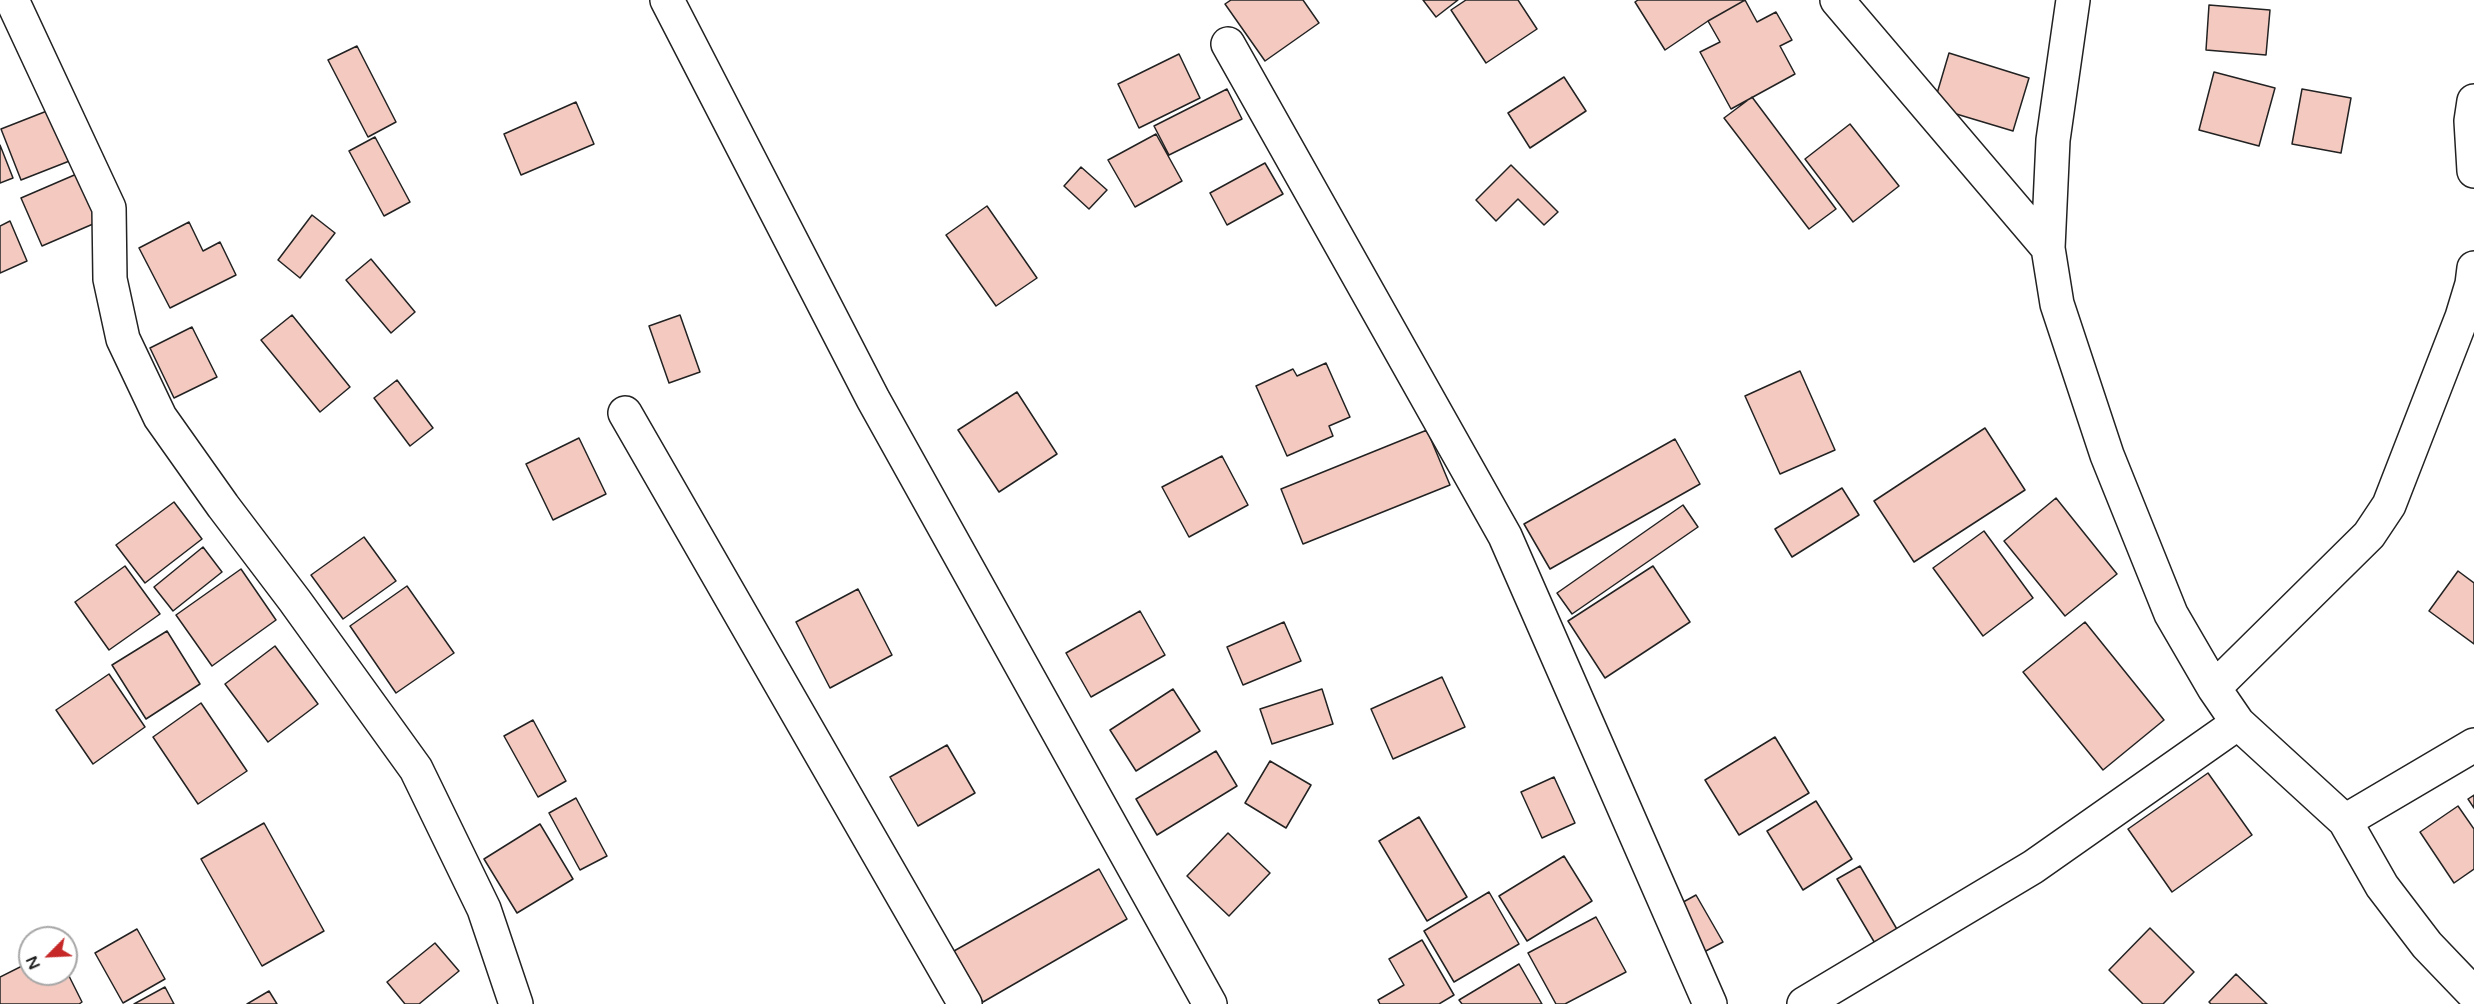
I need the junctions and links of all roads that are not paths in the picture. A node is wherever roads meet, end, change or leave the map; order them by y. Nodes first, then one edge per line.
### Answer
1 (12, 0) edge
2 (667, 0) edge
3 (1837, 0) edge
4 (2073, 0) edge
5 (1228, 44) dead end
6 (2474, 101) edge
7 (2474, 171) edge
8 (2048, 248) junction
9 (2474, 268) edge
10 (625, 413) dead end
11 (2214, 688) junction
12 (2238, 723) junction
13 (2474, 745) edge
14 (2345, 821) junction
15 (2474, 994) edge
16 (516, 1004) edge
17 (965, 1004) edge
18 (1210, 1004) edge
19 (1710, 1004) edge
20 (1804, 1004) edge

1 - 16 street
2 - 18 street
3 - 8 street
4 - 8 street
5 - 19 street
6 - 7 street
8 - 11 street
9 - 11 street
10 - 17 street
11 - 12 street
12 - 14 street
12 - 20 street
13 - 14 street
14 - 15 street

